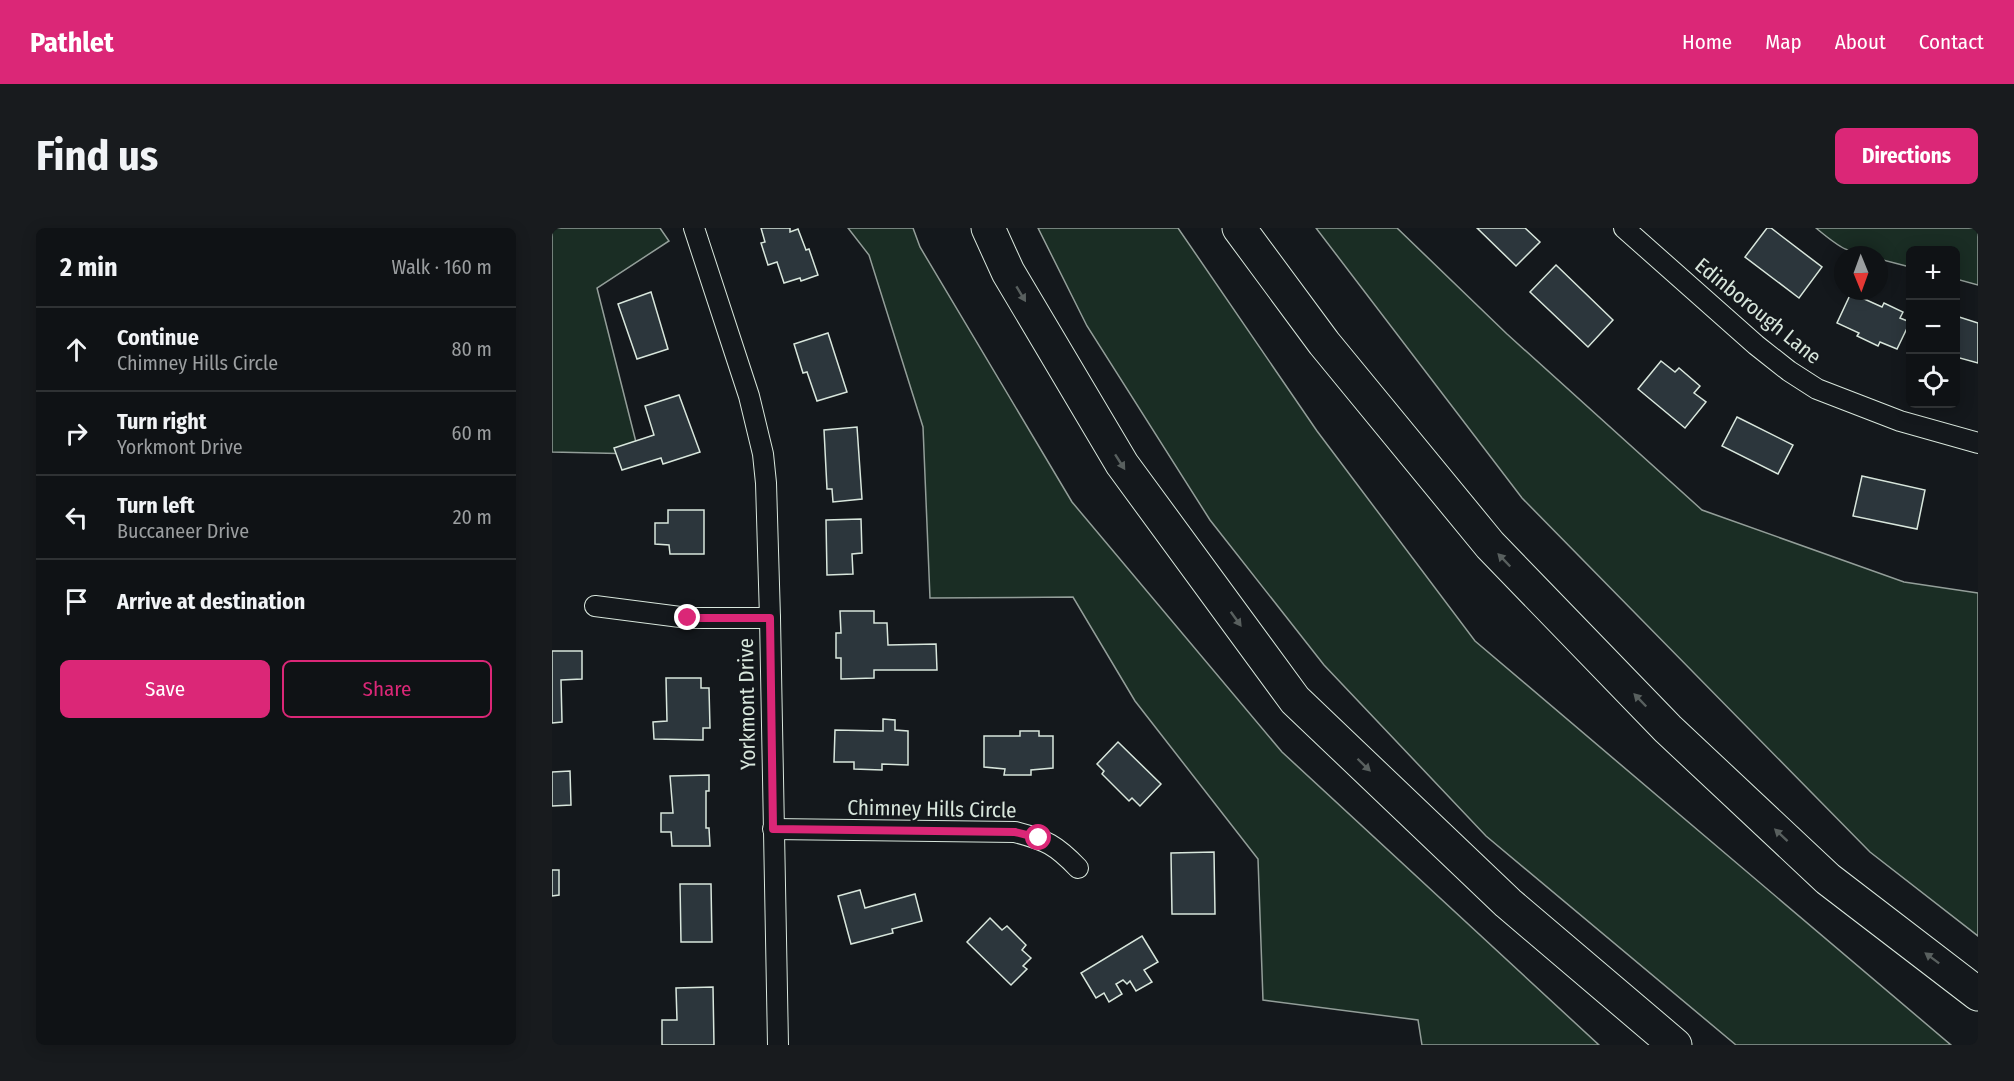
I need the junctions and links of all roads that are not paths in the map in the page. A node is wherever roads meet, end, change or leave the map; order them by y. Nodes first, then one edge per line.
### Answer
1 (694, 228) edge
2 (988, 228) edge
3 (1239, 228) edge
4 (1624, 228) edge
5 (1978, 443) edge
6 (595, 606) dead end
7 (770, 618) junction
8 (773, 829) junction
9 (1078, 868) dead end
10 (1978, 994) edge
11 (778, 1045) edge
12 (1675, 1045) edge

1 - 7 street, Yorkmont Drive
2 -> 12 highway
10 -> 3 highway
4 - 5 street, Edinborough Lane
6 - 7 street
7 - 8 street, Yorkmont Drive
8 - 9 street, Chimney Hills Circle
8 - 11 street, Yorkmont Drive

